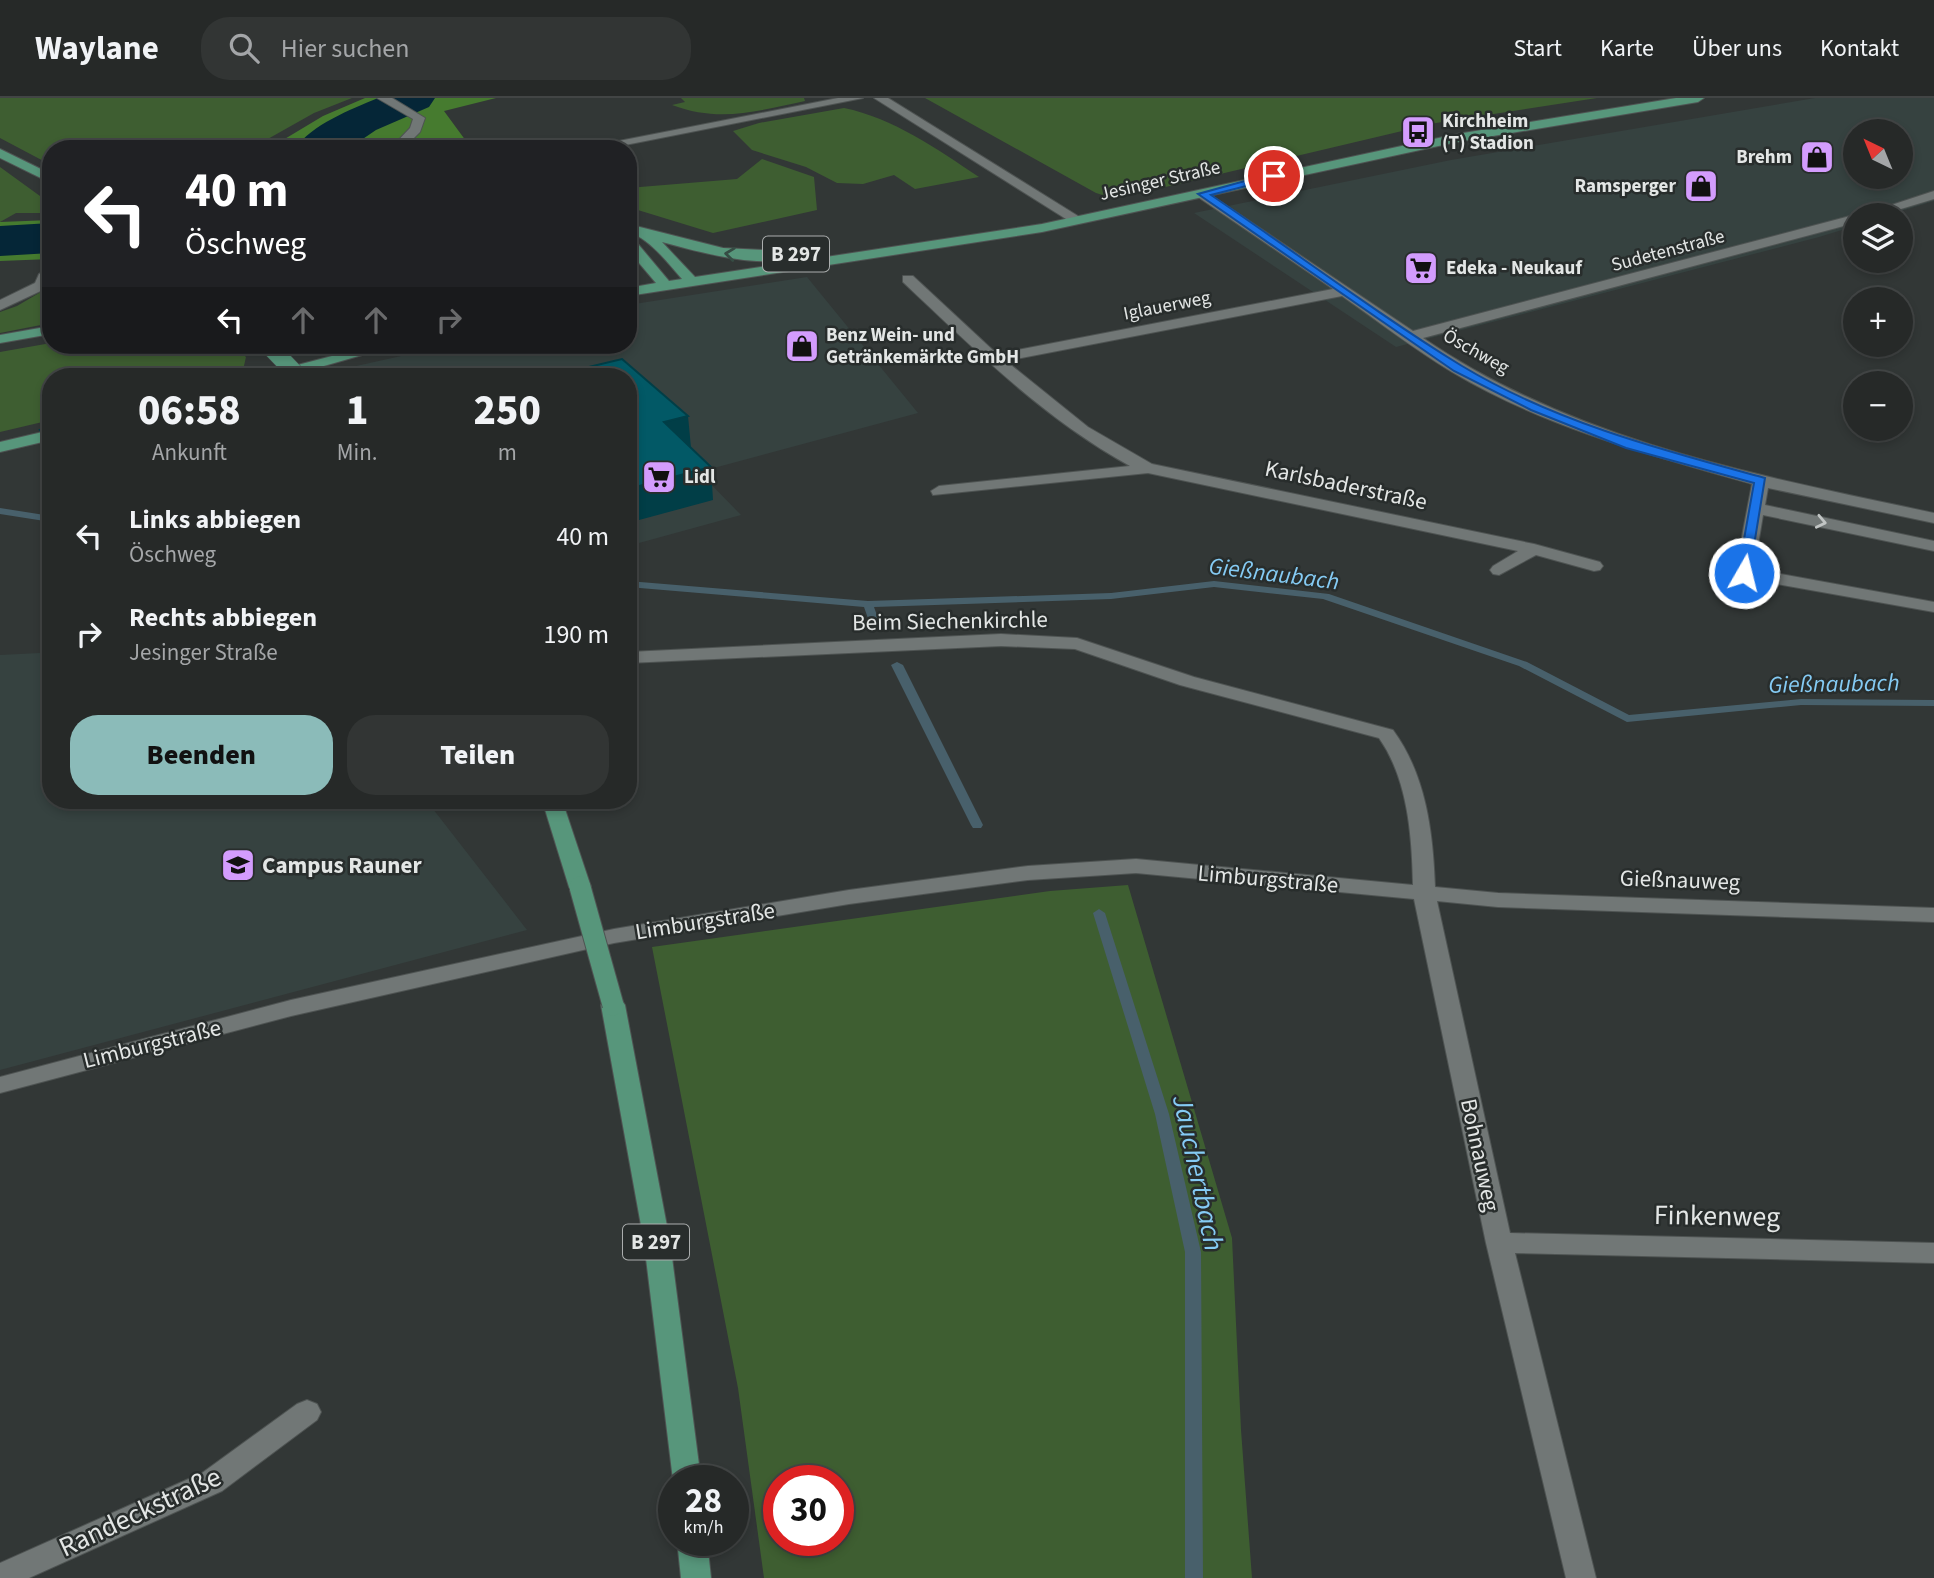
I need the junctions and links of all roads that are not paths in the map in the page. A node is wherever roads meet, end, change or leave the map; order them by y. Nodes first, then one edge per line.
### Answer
1 (383, 98) edge
2 (857, 98) edge
3 (880, 98) edge
4 (1698, 98) edge
5 (405, 140) edge
6 (632, 140) edge
7 (0, 153) edge
8 (42, 174) edge
9 (1203, 194) junction
10 (1934, 195) edge
11 (1908, 203) edge
12 (1079, 221) junction
13 (1843, 222) edge
14 (637, 231) edge
15 (637, 234) edge
16 (896, 251) junction
17 (637, 252) edge
18 (908, 278) dead end
19 (691, 281) junction
20 (42, 285) edge
21 (665, 285) junction
22 (637, 290) edge
23 (1347, 291) junction
24 (0, 306) edge
25 (42, 332) edge
26 (1409, 337) junction
27 (0, 339) edge
28 (42, 339) edge
29 (0, 346) edge
30 (277, 354) edge
31 (356, 354) edge
32 (995, 359) junction
33 (290, 368) edge
34 (302, 368) edge
35 (42, 437) edge
36 (0, 447) edge
37 (1147, 468) junction
38 (1761, 481) junction
39 (939, 491) dead end
40 (1754, 508) junction
41 (1934, 518) edge
42 (1934, 546) edge
43 (1534, 549) junction
44 (1594, 566) dead end
45 (1499, 570) dead end
46 (1934, 607) edge
47 (637, 658) edge
48 (1386, 734) joint
49 (555, 809) edge
50 (1424, 893) junction
51 (1934, 915) edge
52 (0, 1085) edge
53 (1499, 1243) junction
54 (1934, 1253) edge
55 (307, 1412) dead end
56 (685, 1465) edge
57 (694, 1556) edge
58 (0, 1577) edge
59 (696, 1578) edge
60 (1581, 1578) edge

1 - 5 street
2 - 6 street
3 - 12 street
4 - 9 main road, Jesinger Straße
7 - 8 main road
9 - 12 main road, Jesinger Straße
9 - 23 street, Öschweg
10 - 11 street
12 - 16 main road, Jesinger Straße
13 - 26 street, Sudetenstraße
16 -> 14 main road, B 297
15 - 19 main road, B 297
16 - 19 main road, Jesinger Straße
17 - 21 main road
18 - 32 street, Karlsbaderstraße
19 - 21 main road, Jesinger Straße
20 - 24 street
21 - 22 main road, Jesinger Straße
23 - 26 street, Öschweg
23 - 32 street, Iglauerweg
25 - 27 main road
26 - 38 street, Öschweg
28 - 29 main road
30 - 33 main road, bridge
31 - 34 main road
32 - 37 street, Karlsbaderstraße
35 - 36 main road
37 - 39 street, Karlsbaderstraße
37 - 43 street, Karlsbaderstraße
38 - 40 street
38 - 41 street, Öschweg
40 -> 42 street
40 - 46 street
43 - 44 street, Karlsbaderstraße
43 - 45 street
47 - 48 street, Beim Siechenkirchle
48 - 50 street, Bohnauweg
49 - 56 main road, B 297, bridge
50 - 51 street, Gießnauweg
50 - 52 street, Limburgstraße
50 - 53 street, Bohnauweg
53 - 54 street, Finkenweg
53 - 60 street, Bohnauweg
55 - 58 street, Randeckstraße
57 - 59 main road

